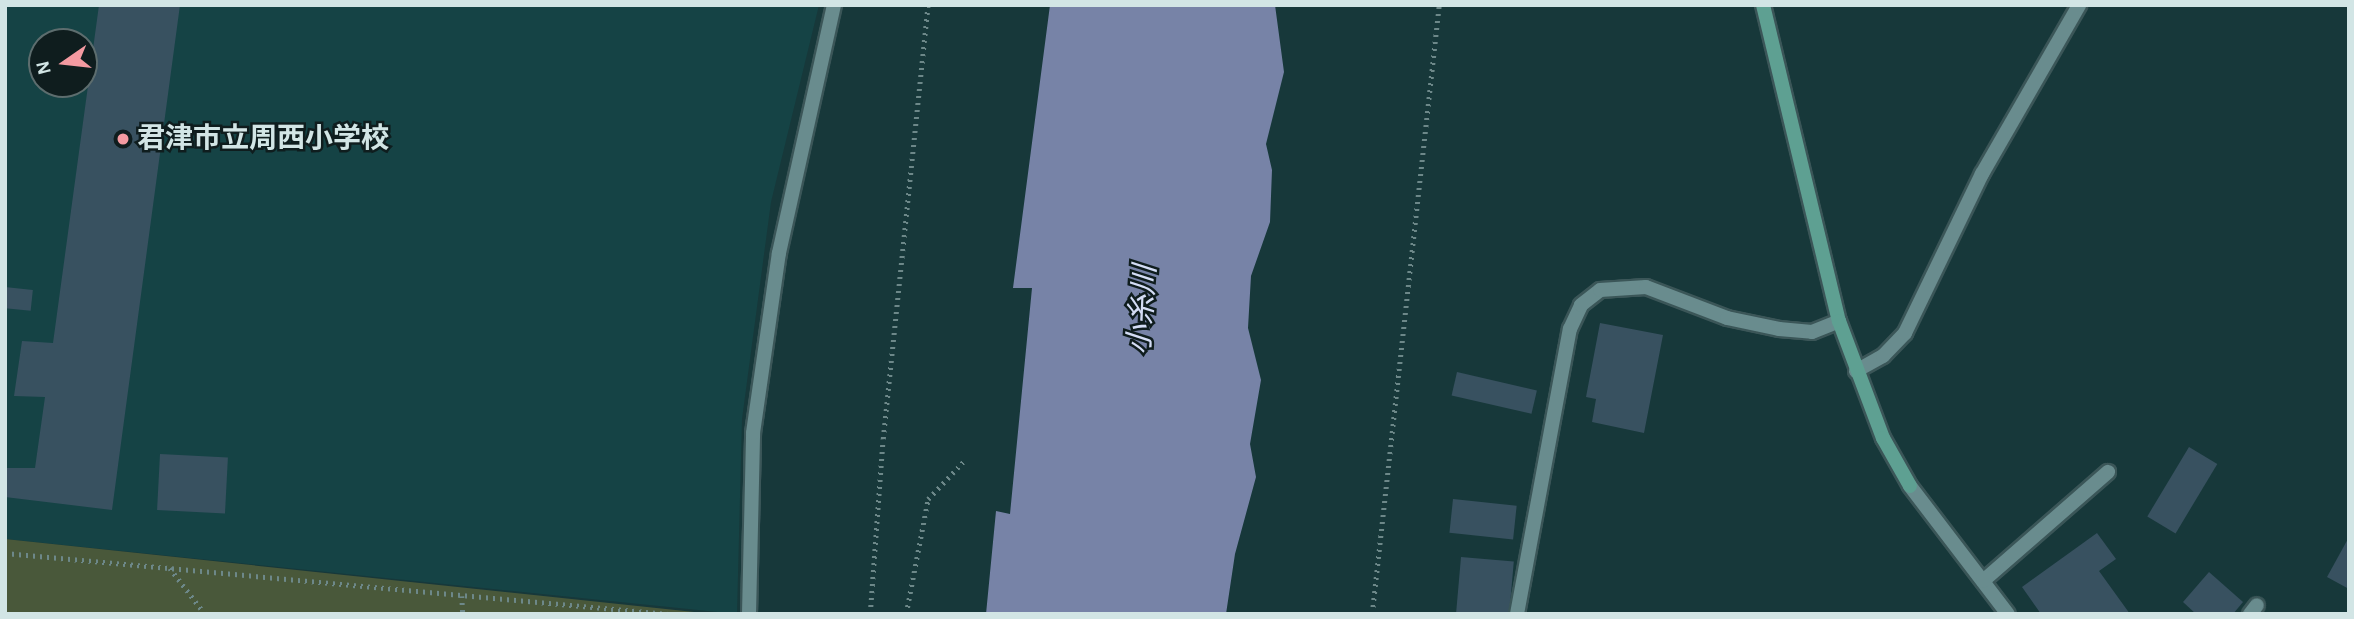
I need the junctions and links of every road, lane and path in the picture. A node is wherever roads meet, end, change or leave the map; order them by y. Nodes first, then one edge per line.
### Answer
1 (834, 5) edge
2 (928, 5) edge
3 (1439, 5) edge
4 (1763, 5) edge
5 (2079, 5) edge
6 (1839, 321) junction
7 (1856, 370) junction
8 (963, 462) dead end
9 (2108, 472) dead end
10 (5, 553) edge
11 (170, 568) junction
12 (1983, 581) junction
13 (462, 596) junction
14 (205, 614) edge
15 (463, 614) edge
16 (668, 614) edge
17 (749, 614) edge
18 (870, 614) edge
19 (906, 614) edge
20 (1372, 614) edge
21 (1517, 614) edge
22 (2008, 614) edge

1 - 17 street
2 - 18 path
3 - 20 path
4 - 6 street
5 - 7 street
6 - 7 street
6 - 21 street
7 - 12 street
8 - 19 path
9 - 12 street
10 - 11 path
11 - 13 path
11 - 14 path
12 - 22 street
13 - 15 path
13 - 16 path

